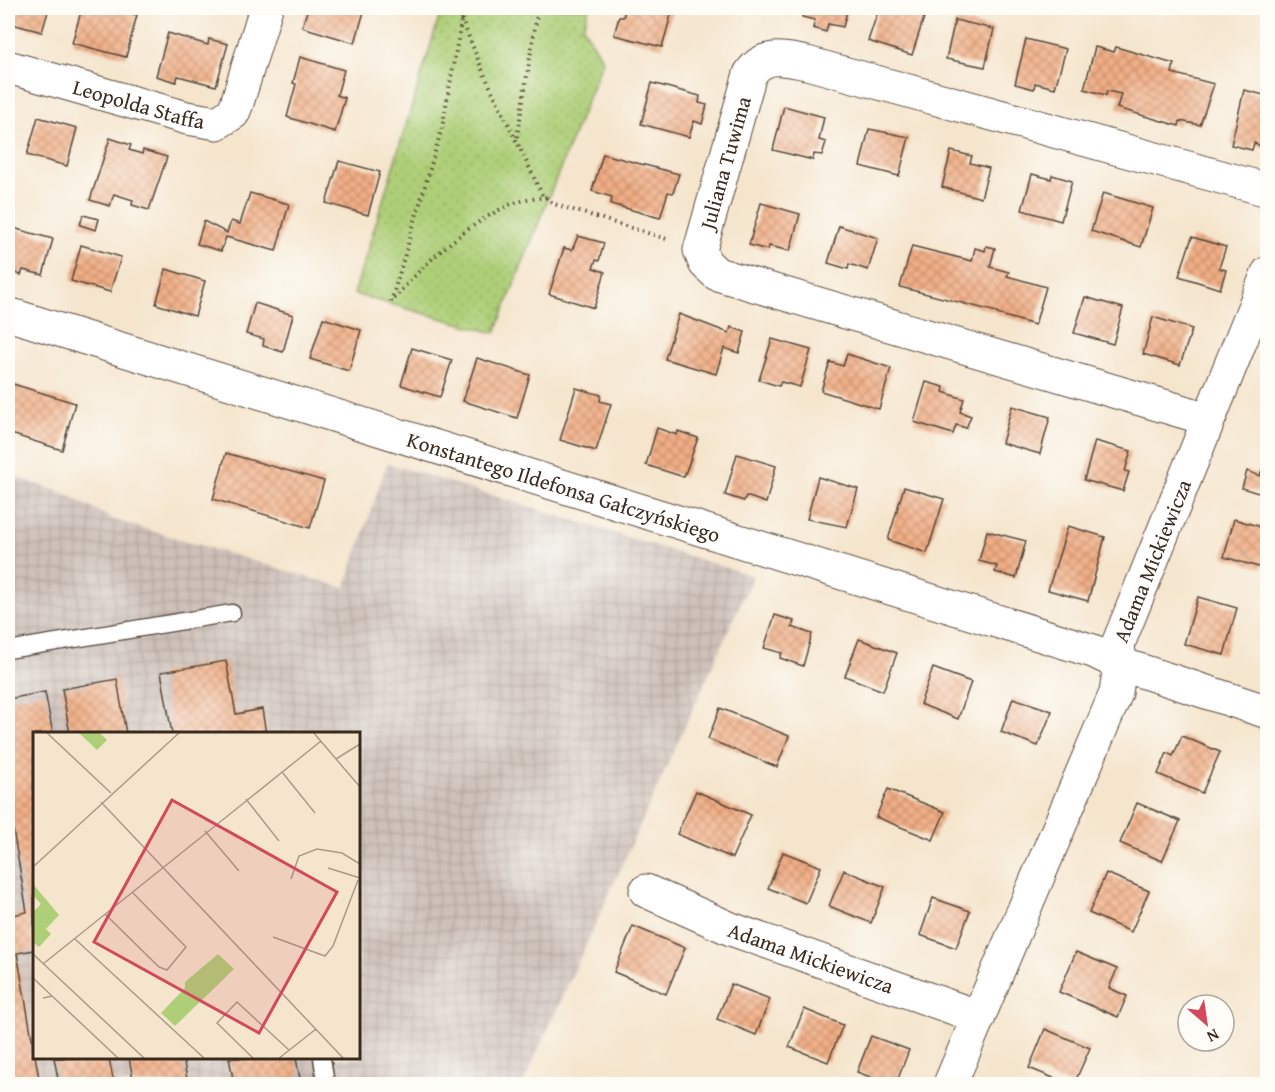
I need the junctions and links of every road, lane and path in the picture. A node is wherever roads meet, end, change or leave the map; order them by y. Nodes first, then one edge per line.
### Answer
1 (266, 8) edge
2 (457, 8) edge
3 (538, 8) edge
4 (462, 17) junction
5 (8, 67) edge
6 (516, 139) junction
7 (1268, 190) edge
8 (546, 197) junction
9 (672, 241) dead end
10 (1268, 273) edge
11 (8, 314) edge
12 (1208, 419) junction
13 (232, 613) dead end
14 (8, 650) edge
15 (1120, 664) junction
16 (1268, 712) edge
17 (645, 891) dead end
18 (979, 1017) junction
19 (322, 1059) edge
20 (326, 1084) edge
21 (950, 1084) edge

1 - 5 street, Leopolda Staffa
2 - 4 path
3 - 6 path
4 - 6 path
4 - 8 path
6 - 8 path
7 - 12 street, Juliana Tuwima
8 - 9 path
10 - 12 street, Adama Mickiewicza
11 - 15 street, Konstantego Ildefonsa Gałczyńskiego
12 - 15 street, Adama Mickiewicza
13 - 14 lane
15 - 16 street, Konstantego Ildefonsa Gałczyńskiego
15 - 18 street, Adama Mickiewicza
17 - 18 street, Adama Mickiewicza
18 - 21 street, Adama Mickiewicza
19 - 20 lane

